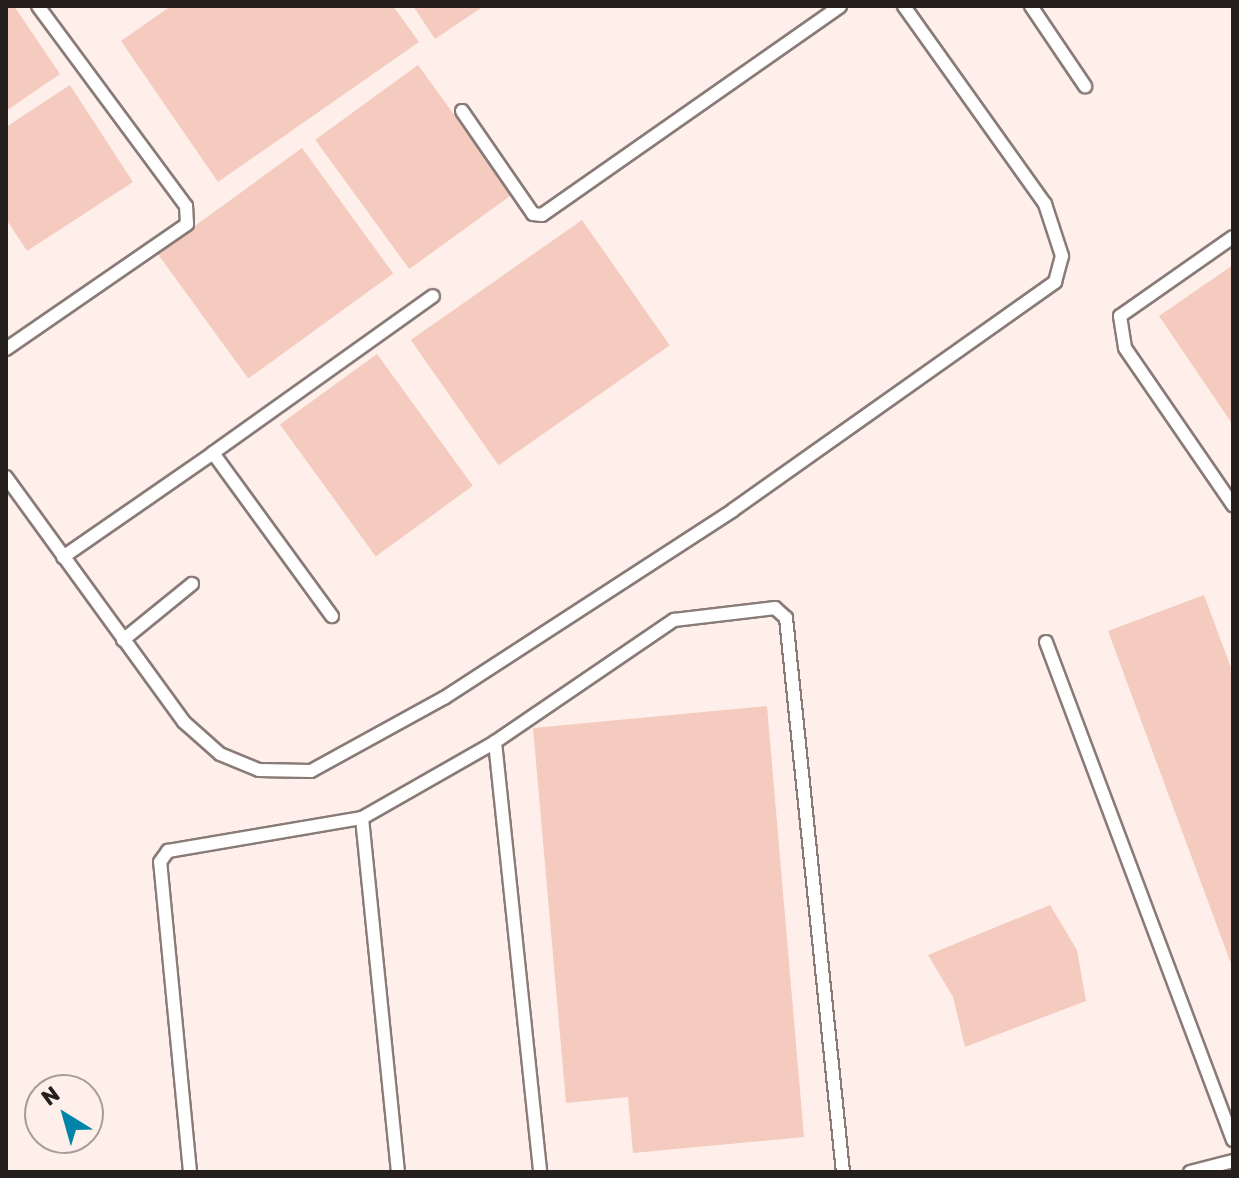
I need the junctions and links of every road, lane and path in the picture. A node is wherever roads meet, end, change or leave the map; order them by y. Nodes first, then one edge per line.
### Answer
1 (38, 6) edge
2 (840, 6) edge
3 (904, 6) edge
4 (1031, 6) edge
5 (1085, 86) dead end
6 (462, 111) dead end
7 (1233, 237) edge
8 (433, 296) dead end
9 (6, 349) edge
10 (213, 453) junction
11 (6, 477) edge
12 (1233, 505) edge
13 (63, 557) junction
14 (192, 584) dead end
15 (332, 616) dead end
16 (123, 640) junction
17 (1046, 642) dead end
18 (495, 742) junction
19 (362, 818) junction
20 (1233, 1140) edge
21 (1233, 1161) edge
22 (190, 1172) edge
23 (398, 1172) edge
24 (540, 1172) edge
25 (843, 1172) edge
26 (1190, 1172) edge

1 - 9 lane
2 - 6 lane
3 - 16 lane
4 - 5 lane
7 - 12 lane
8 - 10 lane
10 - 13 lane
10 - 15 lane
11 - 13 lane
13 - 16 lane
14 - 16 lane
17 - 20 lane
18 - 19 lane
18 - 24 lane
18 - 25 lane
19 - 22 lane
19 - 23 lane
21 - 26 lane

